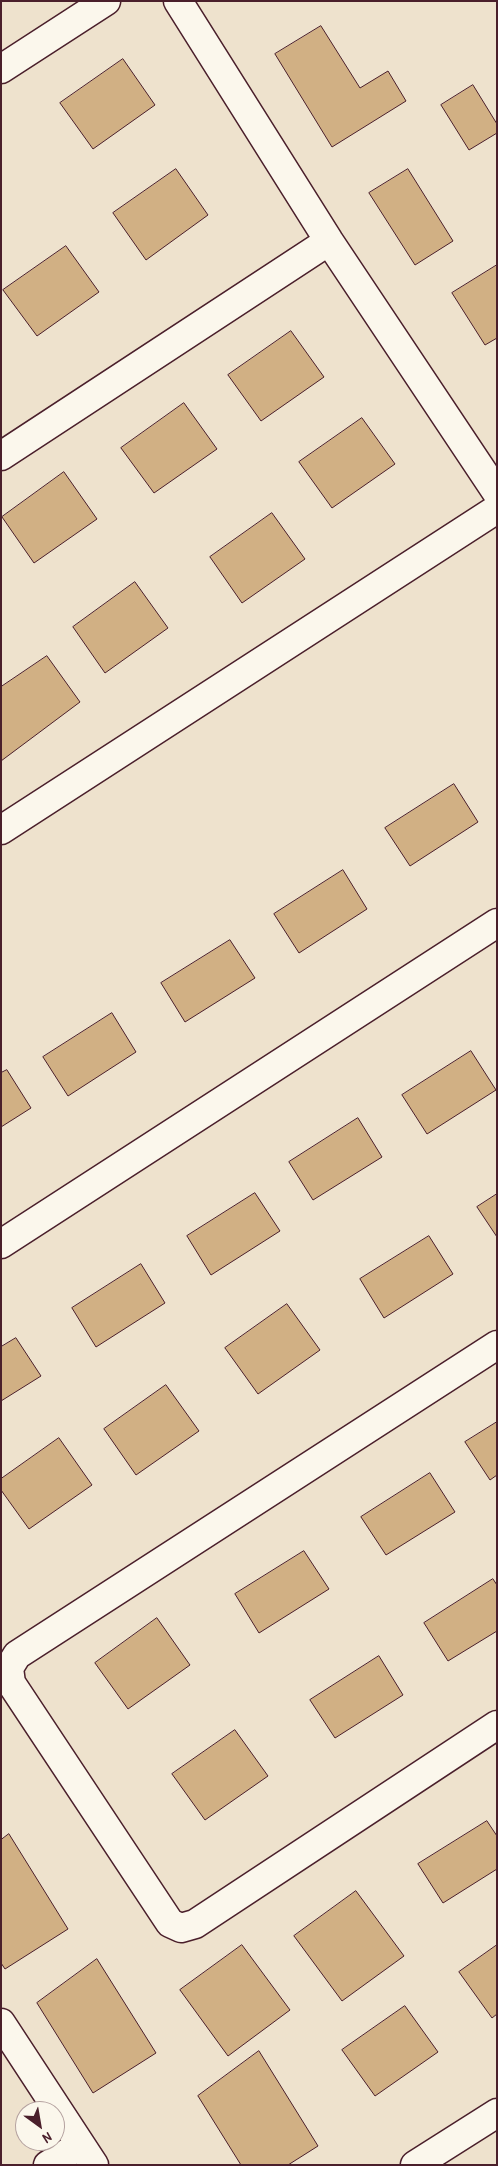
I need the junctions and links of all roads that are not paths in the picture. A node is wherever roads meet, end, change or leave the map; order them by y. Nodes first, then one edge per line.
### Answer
1 (106, 1) edge
2 (178, 1) edge
3 (1, 69) edge
4 (329, 241) junction
5 (1, 456) edge
6 (497, 494) edge
7 (497, 509) edge
8 (1, 830) edge
9 (497, 923) edge
10 (1, 1244) edge
11 (497, 1345) edge
12 (497, 1724) edge
13 (1, 2023) edge
14 (497, 2113) edge
15 (87, 2155) edge
16 (48, 2165) edge
17 (416, 2165) edge

1 - 3 street
2 - 4 street
4 - 5 street
4 - 6 street
7 - 8 street
9 - 10 street
11 - 12 street
13 - 15 street
14 - 17 street
15 - 16 street

